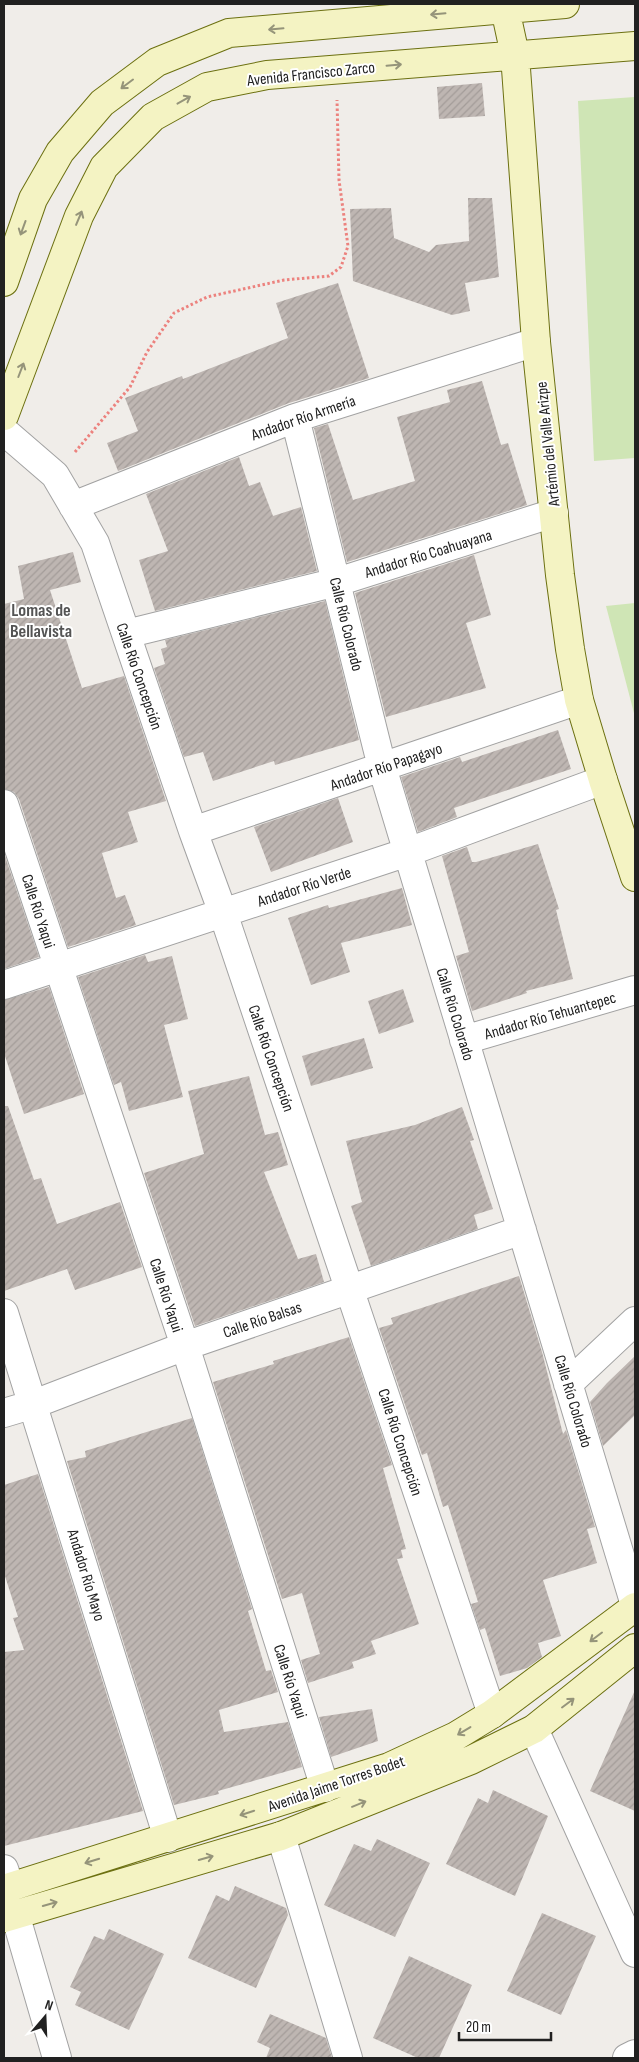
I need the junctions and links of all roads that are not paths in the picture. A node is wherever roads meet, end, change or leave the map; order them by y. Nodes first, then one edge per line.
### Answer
1 (565, 4) edge
2 (504, 6) edge
3 (635, 46) edge
4 (514, 55) junction
5 (4, 282) edge
6 (536, 342) junction
7 (4, 416) edge
8 (295, 418) junction
9 (4, 431) edge
10 (73, 506) junction
11 (554, 514) junction
12 (337, 582) junction
13 (126, 634) junction
14 (580, 700) junction
15 (382, 767) junction
16 (603, 780) junction
17 (4, 804) edge
18 (193, 831) junction
19 (408, 852) junction
20 (635, 877) edge
21 (223, 913) junction
22 (58, 967) junction
23 (4, 985) edge
24 (635, 990) edge
25 (464, 1040) junction
26 (522, 1230) junction
27 (350, 1289) junction
28 (4, 1313) edge
29 (635, 1321) edge
30 (184, 1346) junction
31 (568, 1384) junction
32 (34, 1404) junction
33 (4, 1413) edge
34 (635, 1606) edge
35 (635, 1648) edge
36 (492, 1714) junction
37 (534, 1729) junction
38 (325, 1788) junction
39 (280, 1836) junction
40 (168, 1838) junction
41 (6, 1882) edge
42 (10, 1916) edge
43 (635, 1953) edge
44 (635, 2054) edge
45 (57, 2058) edge
46 (348, 2058) edge
47 (627, 2058) edge

1 - 2 street
2 - 4 street, Artémio del Valle Arizpe
2 -> 5 street
3 - 4 street, Avenida Francisco Zarco
4 - 6 street, Artémio del Valle Arizpe
7 -> 4 street, Avenida Francisco Zarco
6 - 8 street, Andador Río Armería
6 - 11 street, Artémio del Valle Arizpe
8 - 10 street, Andador Río Armería
8 - 12 street, Calle Río Colorado
9 - 10 street, Calle Río Concepción
10 - 13 street, Calle Río Concepción
11 - 12 street, Andador Río Coahuayana
11 - 14 street, Artémio del Valle Arizpe
12 - 13 street, Andador Río Coahuayana
12 - 15 street, Calle Río Colorado
13 - 18 street, Calle Río Concepción
14 - 15 street, Andador Río Papagayo
14 - 16 street, Artémio del Valle Arizpe
15 - 18 street, Andador Río Papagayo
15 - 19 street, Calle Río Colorado
16 - 19 street, Andador Río Verde
16 - 20 street, Artémio del Valle Arizpe
17 - 22 street, Calle Río Yaqui
18 - 21 street, Calle Río Concepción
19 - 21 street, Andador Río Verde
19 - 25 street, Calle Río Colorado
21 - 22 street, Andador Río Verde
21 - 27 street, Calle Río Concepción
22 - 23 street, Andador Río Verde
22 - 30 street, Calle Río Yaqui
24 - 25 street, Andador Río Tehuantepec
25 - 26 street, Calle Río Colorado
26 - 27 street, Calle Río Balsas
26 - 31 street, Calle Río Colorado
27 - 30 street, Calle Río Balsas
27 - 36 street, Calle Río Concepción
28 - 32 street, Andador Río Mayo
29 - 31 street
30 - 32 street, Calle Río Balsas
30 - 38 street, Calle Río Yaqui
31 - 34 street, Calle Río Colorado
32 - 33 street, Calle Río Balsas
32 - 40 street, Andador Río Mayo
34 -> 36 street, Avenida Jaime Torres Bodet
37 -> 35 street, Avenida Jaime Torres Bodet
36 -> 38 street, Avenida Jaime Torres Bodet
39 -> 37 street, Avenida Jaime Torres Bodet
37 - 43 street
38 -> 40 street, Avenida Jaime Torres Bodet
42 -> 39 street, Avenida Jaime Torres Bodet
39 - 46 street
40 -> 41 street, Avenida Jaime Torres Bodet
42 - 45 street
44 - 47 street

